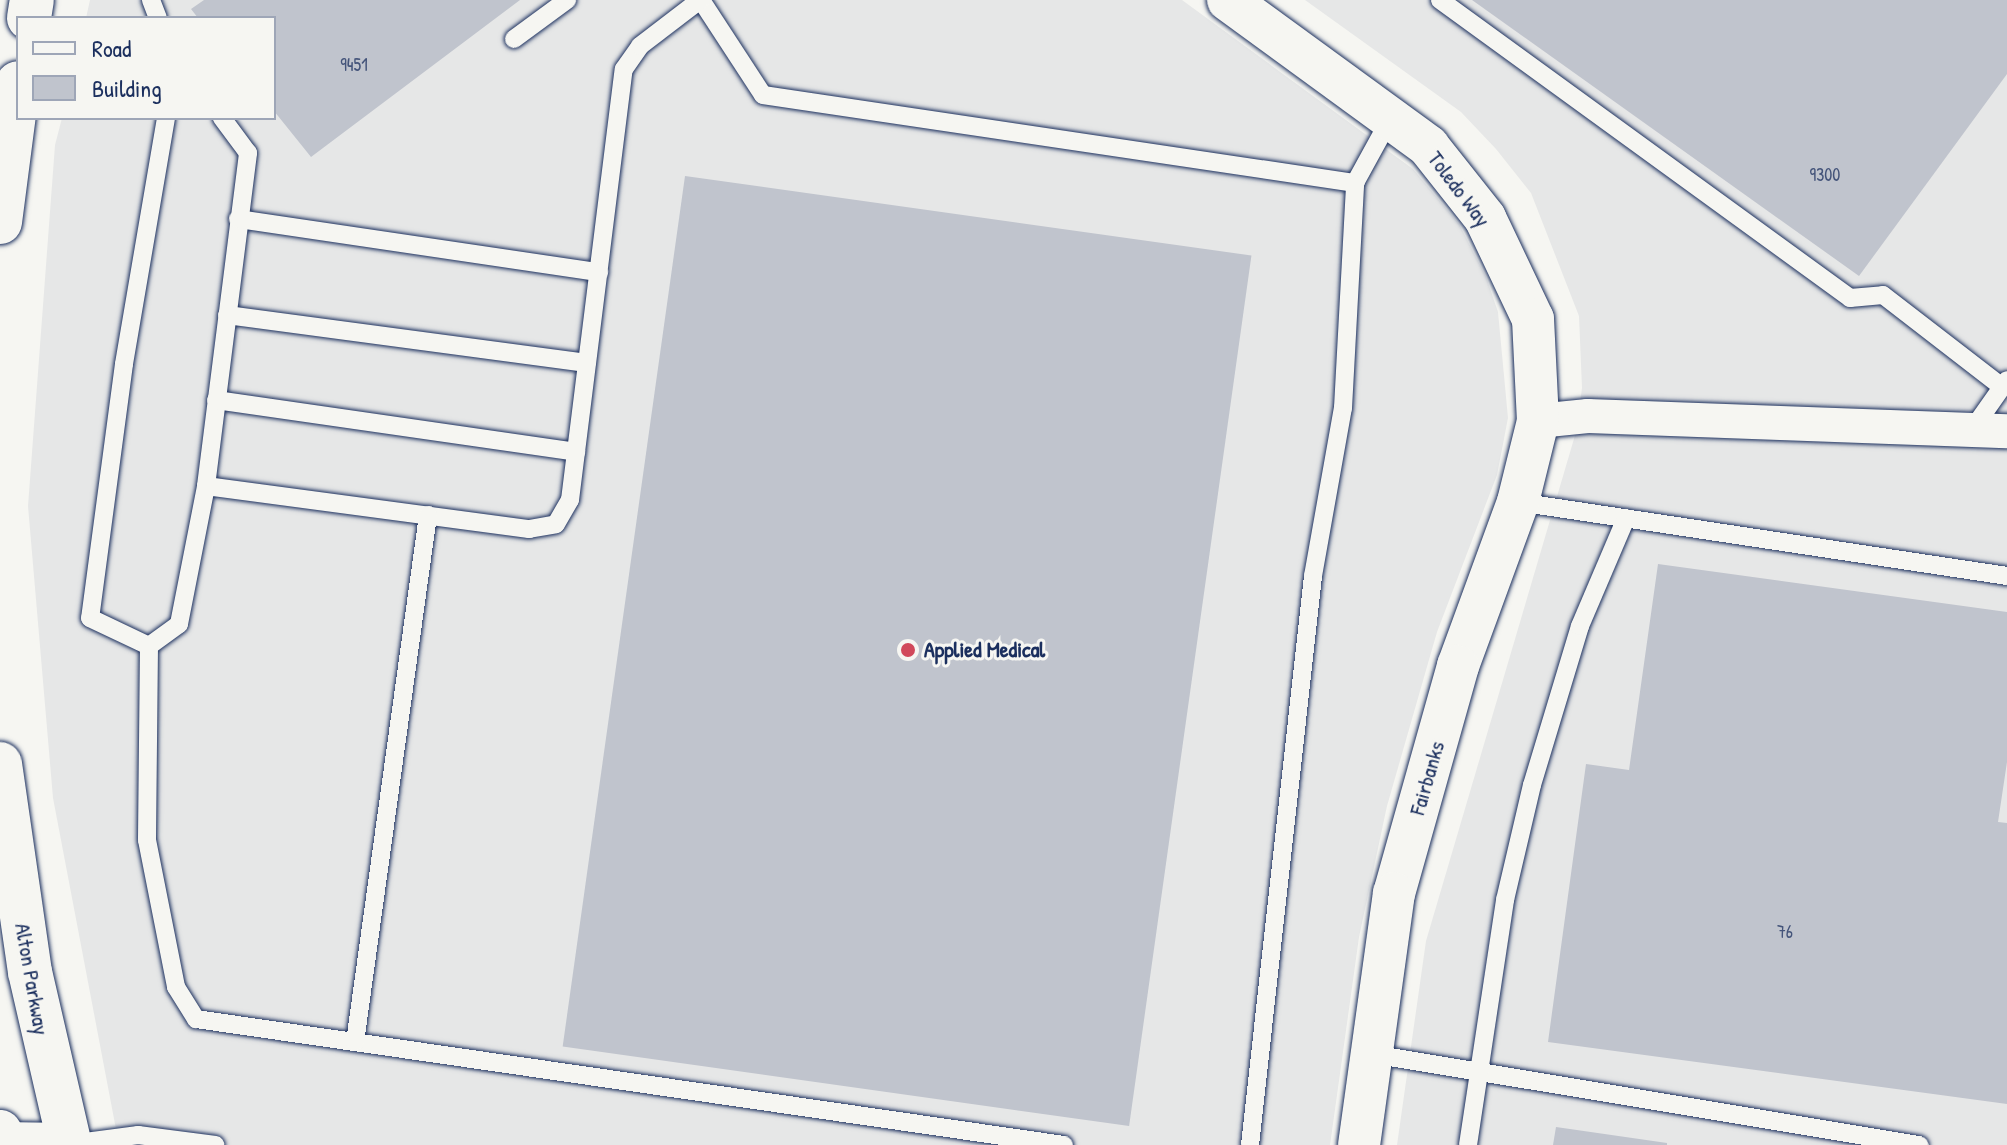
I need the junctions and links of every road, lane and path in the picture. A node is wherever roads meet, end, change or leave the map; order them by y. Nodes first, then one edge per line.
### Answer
1 (567, 0) edge
2 (700, 0) edge
3 (1228, 0) edge
4 (1440, 0) edge
5 (514, 39) dead end
6 (16, 98) edge
7 (1390, 119) junction
8 (166, 120) edge
9 (223, 120) edge
10 (1355, 183) junction
11 (238, 219) junction
12 (0, 222) edge
13 (599, 272) junction
14 (227, 315) junction
15 (587, 363) junction
16 (2005, 384) edge
17 (216, 400) junction
18 (1538, 421) junction
19 (1990, 429) edge
20 (576, 452) junction
21 (206, 486) junction
22 (1518, 502) junction
23 (428, 515) junction
24 (1626, 518) junction
25 (2007, 576) edge
26 (149, 646) junction
27 (0, 764) edge
28 (355, 1042) junction
29 (1372, 1054) junction
30 (1479, 1071) junction
31 (2, 1142) edge
32 (70, 1145) edge
33 (215, 1145) edge
34 (1064, 1145) edge
35 (1250, 1145) edge
36 (1359, 1145) edge
37 (1468, 1145) edge
38 (1919, 1145) edge

1 - 5 lane
2 - 10 lane
2 - 13 lane
3 - 7 street, Toledo Way
4 - 16 lane
6 - 12 main road
7 - 10 lane
7 - 18 street, Toledo Way
8 - 26 lane
9 - 11 lane
10 - 35 lane
11 - 13 lane
11 - 14 lane
13 - 15 lane
14 - 15 lane
14 - 17 lane
15 - 20 lane
16 - 19 lane
17 - 20 lane
17 - 21 lane
18 - 19 street
18 - 22 street, Fairbanks
20 - 23 lane
21 - 23 lane
21 - 26 lane
22 - 24 lane
22 - 29 street, Fairbanks
23 - 28 lane
24 - 25 lane
24 - 30 lane
26 - 28 lane
27 - 32 main road, Alton Parkway
28 - 34 lane
29 - 30 lane
29 - 36 street, Fairbanks
30 - 37 lane
30 - 38 lane
31 - 32 street
32 - 33 lane

